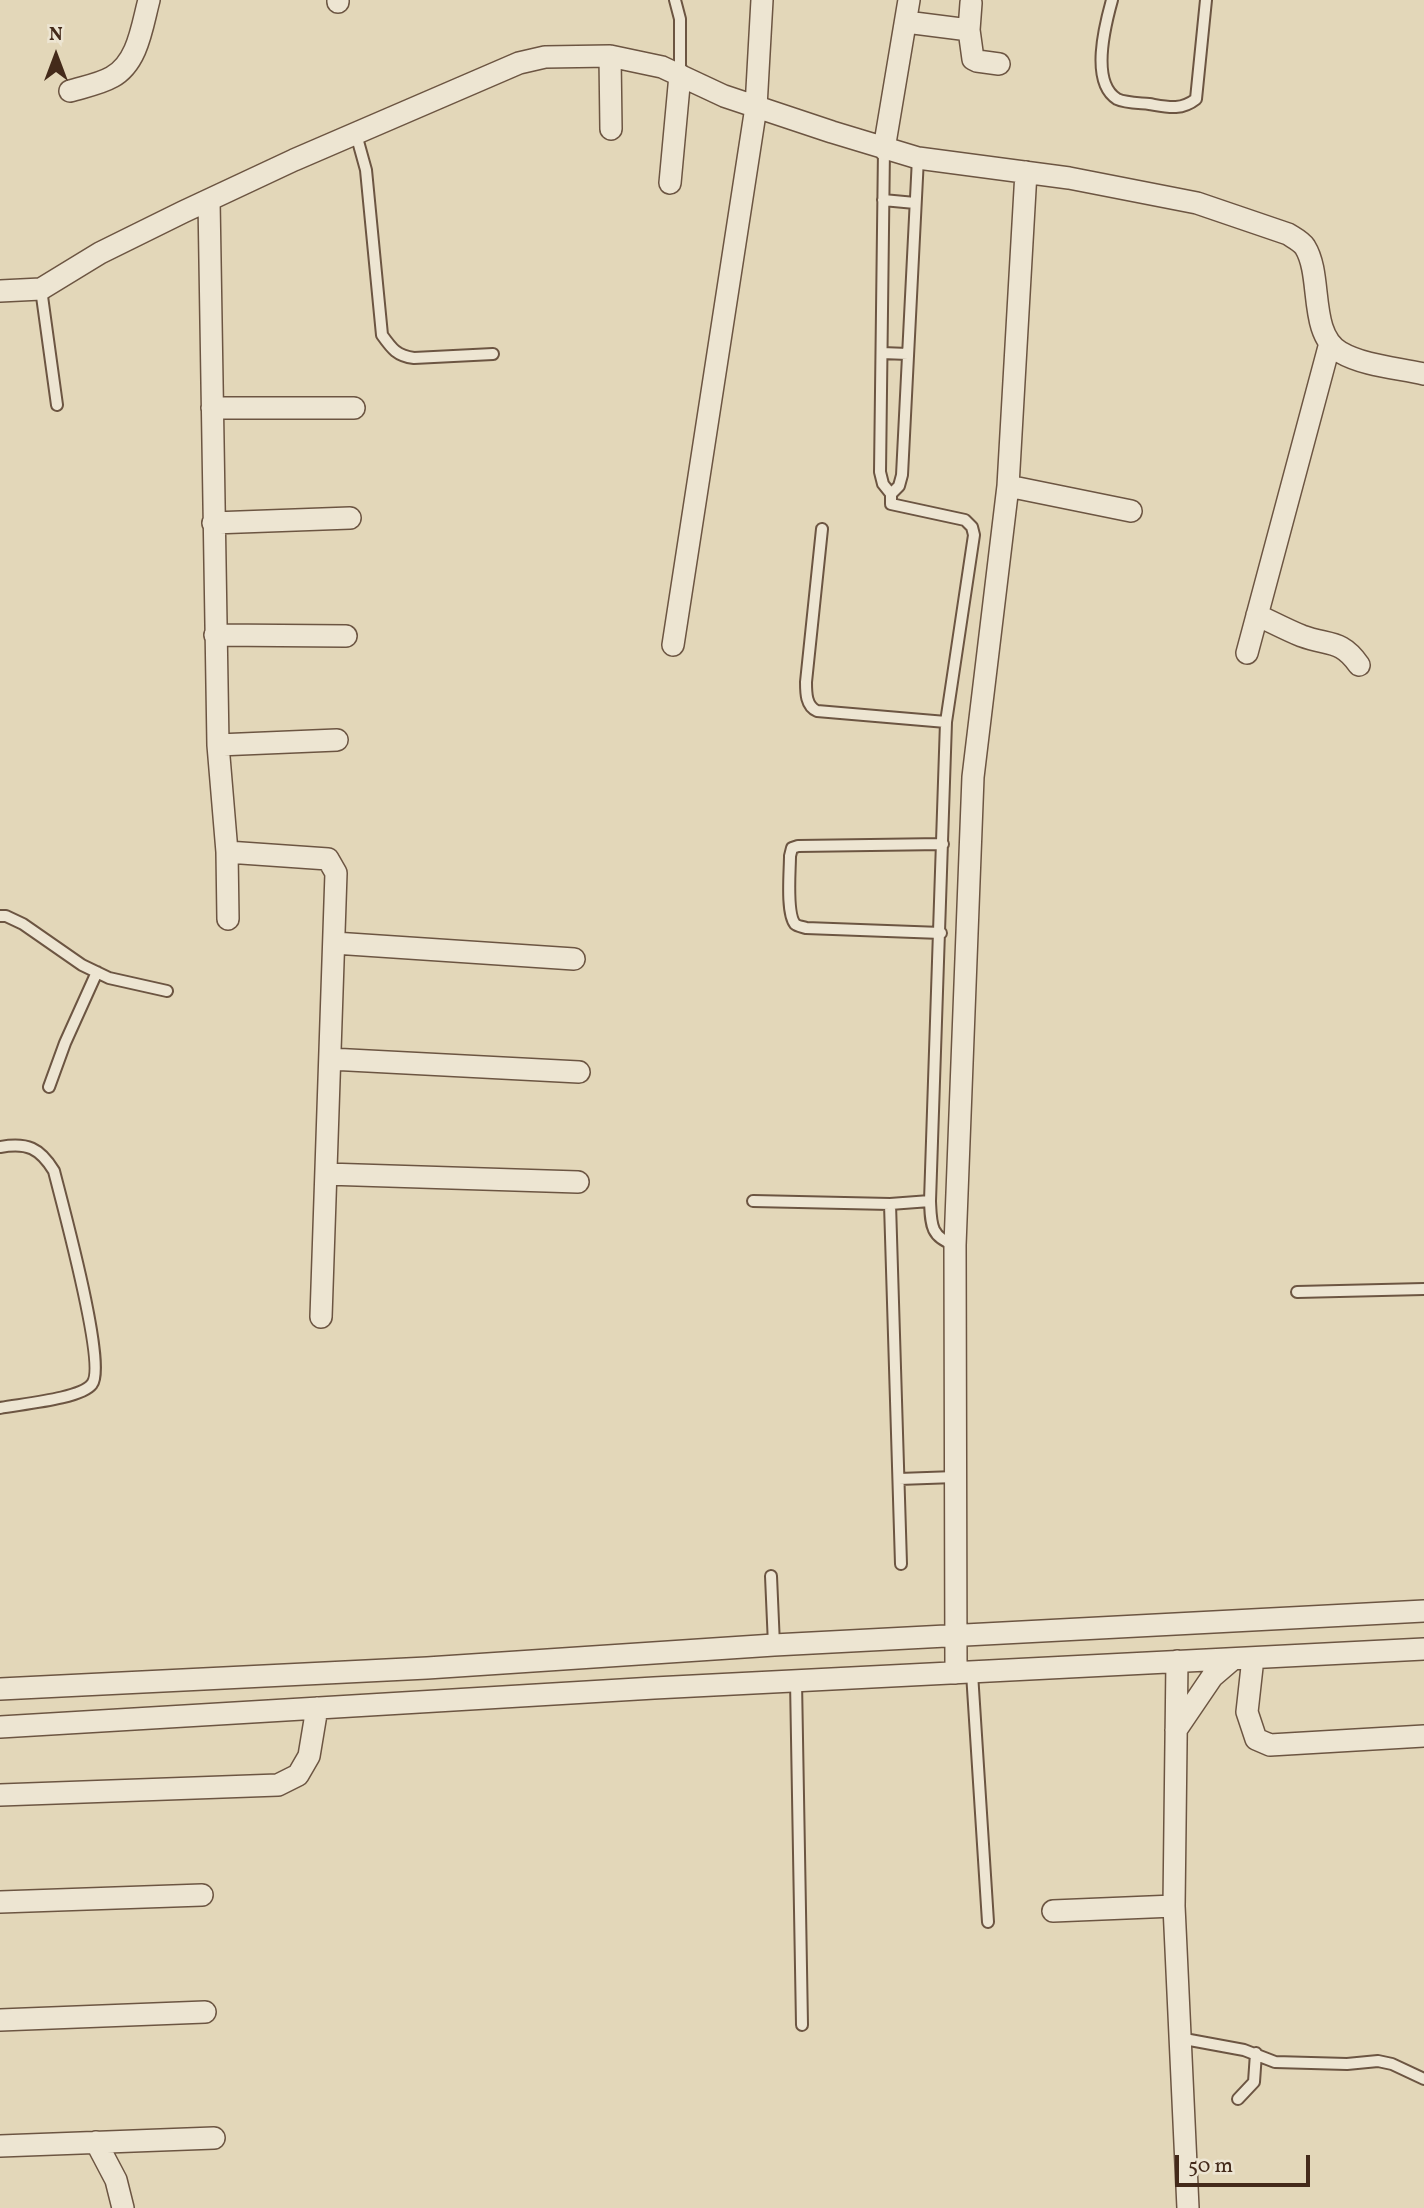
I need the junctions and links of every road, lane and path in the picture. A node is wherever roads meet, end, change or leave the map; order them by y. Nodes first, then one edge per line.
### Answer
1 (149, 0) edge
2 (675, 0) edge
3 (762, 0) edge
4 (909, 0) edge
5 (1112, 0) edge
6 (1206, 0) edge
7 (971, 3) dead end
8 (906, 22) junction
9 (969, 30) junction
10 (610, 56) junction
11 (999, 64) dead end
12 (680, 75) junction
13 (70, 91) dead end
14 (757, 107) junction
15 (611, 129) dead end
16 (356, 134) junction
17 (884, 149) junction
18 (918, 158) junction
19 (1026, 172) junction
20 (670, 183) dead end
21 (209, 200) junction
22 (883, 200) junction
23 (915, 203) junction
24 (41, 289) junction
25 (0, 291) edge
26 (1330, 343) junction
27 (882, 353) junction
28 (494, 354) dead end
29 (908, 354) junction
30 (1424, 374) edge
31 (57, 405) dead end
32 (212, 408) junction
33 (354, 408) dead end
34 (1008, 486) junction
35 (891, 494) junction
36 (1131, 512) dead end
37 (350, 518) dead end
38 (213, 523) junction
39 (822, 529) dead end
40 (1257, 615) junction
41 (215, 635) junction
42 (346, 636) dead end
43 (673, 645) dead end
44 (1247, 653) dead end
45 (1359, 665) dead end
46 (947, 722) junction
47 (337, 740) dead end
48 (218, 745) junction
49 (943, 844) junction
50 (227, 852) junction
51 (0, 916) edge
52 (228, 919) dead end
53 (941, 933) junction
54 (334, 943) junction
55 (574, 959) dead end
56 (97, 972) junction
57 (167, 991) dead end
58 (330, 1059) junction
59 (579, 1072) dead end
60 (49, 1087) dead end
61 (0, 1147) edge
62 (326, 1174) junction
63 (578, 1182) dead end
64 (753, 1200) dead end
65 (930, 1200) junction
66 (890, 1204) junction
67 (955, 1245) junction
68 (1424, 1289) edge
69 (1297, 1292) dead end
70 (321, 1317) dead end
71 (0, 1408) edge
72 (955, 1477) junction
73 (899, 1479) junction
74 (901, 1564) dead end
75 (771, 1576) dead end
76 (1424, 1611) edge
77 (774, 1645) junction
78 (1424, 1649) edge
79 (959, 1656) junction
80 (1243, 1659) junction
81 (1177, 1661) junction
82 (796, 1681) junction
83 (0, 1689) edge
84 (317, 1708) junction
85 (0, 1727) edge
86 (1176, 1730) junction
87 (1424, 1736) edge
88 (0, 1795) edge
89 (202, 1895) dead end
90 (0, 1902) edge
91 (1174, 1906) junction
92 (1053, 1911) dead end
93 (988, 1922) dead end
94 (205, 2012) dead end
95 (0, 2020) edge
96 (802, 2025) dead end
97 (1179, 2038) junction
98 (1256, 2053) junction
99 (1424, 2078) edge
100 (1238, 2099) dead end
101 (214, 2138) dead end
102 (96, 2142) junction
103 (0, 2146) edge
104 (123, 2208) edge
105 (1188, 2208) edge

1 - 13 street
2 - 12 lane
3 - 14 street
4 - 8 street
5 - 6 lane
7 - 9 street
8 - 9 street
8 - 17 street
9 - 11 street
10 - 12 street
10 - 15 street
10 - 16 street
12 - 14 street
12 - 20 street
14 - 17 street
14 - 43 street
16 - 21 street
16 - 28 lane
17 - 18 street
17 - 22 lane
18 - 19 street
18 - 23 lane
19 - 26 street
19 - 34 street
21 - 24 street
21 - 32 street
22 - 23 lane
22 - 27 lane
23 - 29 lane
24 - 25 street
24 - 31 lane
26 - 30 street
26 - 40 street
27 - 29 lane
27 - 35 lane
29 - 35 lane
32 - 33 street
32 - 38 street
34 - 36 street
34 - 67 street
35 - 46 lane
37 - 38 street
38 - 41 street
39 - 46 lane
40 - 44 street
40 - 45 street
41 - 42 street
41 - 48 street
46 - 49 lane
47 - 48 street
48 - 50 street
49 - 53 lane
49 - 53 lane
50 - 52 street
50 - 54 street
51 - 56 lane
53 - 65 lane
54 - 55 street
54 - 58 street
56 - 57 lane
56 - 60 lane
58 - 59 street
58 - 62 street
61 - 71 lane
62 - 63 street
62 - 70 street
64 - 66 lane
65 - 66 lane
65 - 67 lane
66 - 73 lane
67 - 72 street
68 - 69 lane
72 - 73 lane
72 - 79 street
73 - 74 lane
75 - 77 lane
76 - 79 street
77 - 79 street
77 - 83 street
78 - 80 street
79 - 81 street
79 - 82 street
79 - 93 lane
80 - 81 street
80 - 86 street
80 - 87 street
81 - 86 street
82 - 84 street
82 - 96 lane
84 - 85 street
84 - 88 street
86 - 91 street
89 - 90 street
91 - 92 street
91 - 97 street
94 - 95 street
97 - 98 lane
97 - 105 street
98 - 99 lane
98 - 100 lane
101 - 102 street
102 - 103 street
102 - 104 street

